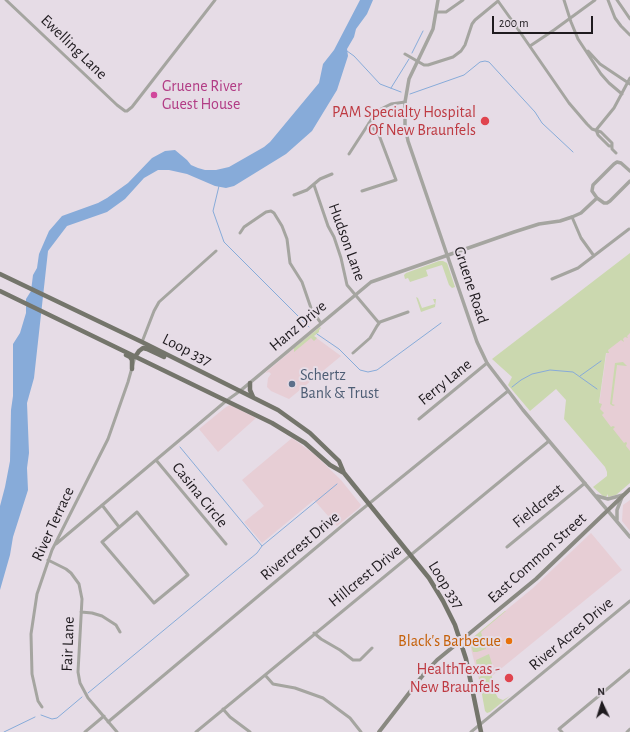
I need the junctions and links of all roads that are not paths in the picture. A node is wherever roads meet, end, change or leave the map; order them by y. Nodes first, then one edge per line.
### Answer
1 (6, 0) edge
2 (214, 0) edge
3 (438, 0) edge
4 (462, 0) edge
5 (564, 0) edge
6 (595, 0) edge
7 (608, 0) edge
8 (617, 0) edge
9 (436, 12) junction
10 (570, 18) junction
11 (630, 19) edge
12 (630, 35) edge
13 (530, 46) junction
14 (584, 47) junction
15 (405, 54) dead end
16 (417, 61) junction
17 (630, 78) edge
18 (629, 83) edge
19 (625, 87) junction
20 (630, 90) edge
21 (622, 94) junction
22 (404, 102) junction
23 (369, 123) junction
24 (596, 130) junction
25 (616, 153) dead end
26 (349, 154) dead end
27 (629, 168) edge
28 (332, 174) dead end
29 (630, 181) edge
30 (314, 185) junction
31 (362, 191) dead end
32 (294, 195) dead end
33 (597, 198) junction
34 (572, 217) junction
35 (629, 229) edge
36 (240, 233) dead end
37 (216, 251) dead end
38 (448, 256) junction
39 (594, 256) junction
40 (0, 274) edge
41 (552, 279) dead end
42 (0, 291) edge
43 (355, 295) junction
44 (408, 312) dead end
45 (321, 323) junction
46 (379, 323) junction
47 (99, 339) junction
48 (142, 342) junction
49 (353, 353) dead end
50 (135, 357) junction
51 (144, 361) junction
52 (182, 363) junction
53 (487, 363) junction
54 (132, 369) junction
55 (250, 383) junction
56 (240, 391) junction
57 (508, 391) junction
58 (253, 397) junction
59 (226, 401) junction
60 (419, 419) dead end
61 (549, 441) junction
62 (156, 460) junction
63 (344, 473) junction
64 (585, 483) junction
65 (630, 489) edge
66 (623, 495) junction
67 (595, 496) junction
68 (370, 504) junction
69 (102, 505) junction
70 (607, 510) junction
71 (618, 523) junction
72 (119, 527) junction
73 (630, 537) edge
74 (226, 544) dead end
75 (54, 545) junction
76 (507, 547) dead end
77 (410, 554) junction
78 (48, 560) junction
79 (630, 601) edge
80 (81, 612) junction
81 (120, 632) dead end
82 (314, 633) junction
83 (460, 641) junction
84 (372, 648) dead end
85 (630, 670) edge
86 (264, 675) junction
87 (42, 707) dead end
88 (223, 709) junction
89 (104, 716) junction
90 (108, 722) junction
91 (479, 725) junction
92 (630, 729) edge
93 (85, 732) edge
94 (117, 732) edge
95 (196, 732) edge
96 (250, 732) edge
97 (361, 732) edge
98 (379, 732) edge
99 (471, 732) edge
100 (481, 732) edge
101 (562, 732) edge
102 (627, 732) edge

1 - 2 street, Ewelling Lane
3 - 9 street, Gruene Road
4 - 9 street
5 - 10 street
6 - 10 street
7 - 12 street
8 - 11 street
9 - 16 street, Gruene Road
10 - 13 street
10 - 14 street
13 - 16 street
13 - 24 street
14 - 18 street
14 - 21 street
15 - 16 street
16 - 22 street, Gruene Road
17 - 18 street
18 - 19 street
19 - 20 street
19 - 21 street
21 - 24 street
22 - 23 street
22 - 38 street, Gruene Road
23 - 26 street
23 - 31 street
24 - 25 street
27 - 33 street
28 - 30 street
29 - 33 street
30 - 32 street
30 - 43 street, Hudson Lane
33 - 34 street, Hanz Drive
34 - 38 street, Hanz Drive
34 - 39 street
35 - 39 street
36 - 45 street
37 - 48 street
38 - 43 street, Hanz Drive
38 - 53 street, Gruene Road
39 - 41 street
40 - 48 main road, Loop 337
42 - 47 main road, Loop 337
43 - 45 street, Hanz Drive
43 - 46 street, Hudson Lane
44 - 46 street
45 - 55 street, Hanz Drive
46 - 49 street
47 - 50 main road, Loop 337
47 - 54 main road
48 - 52 main road, Loop 337
50 - 51 main road, Loop 337
50 - 52 main road
50 - 54 street, River Terrace
51 - 54 main road
51 - 59 main road, Loop 337
52 - 56 main road, Loop 337
53 - 57 street, Gruene Road
53 - 60 street, Ferry Lane
54 - 75 street, River Terrace
55 - 56 street, Hanz Drive
55 - 58 main road
56 - 58 main road, Loop 337
56 - 59 street, Hanz Drive
57 - 61 street, Gruene Road
57 - 68 street, Rivercrest Drive
58 - 63 main road, Loop 337
59 - 62 street, Hanz Drive
59 - 63 main road, Loop 337
61 - 64 street, Gruene Road
61 - 77 street, Hillcrest Drive
62 - 69 street, Hanz Drive
62 - 74 street, Casina Circle
63 - 68 main road, Loop 337
64 - 67 street, Gruene Road
64 - 76 street, Fieldcrest
65 - 66 main road, East Common Street
66 - 67 street
66 - 70 main road, East Common Street
66 - 71 street
67 - 70 street, Gruene Road
68 - 77 main road, Loop 337
68 - 90 street, Rivercrest Drive
69 - 72 street
69 - 75 street, Hanz Drive
70 - 71 street, Gruene Road
70 - 83 main road, East Common Street
71 - 73 street, Gruene Road
72 - 72 street
75 - 78 street, River Terrace
77 - 82 street, Hillcrest Drive
77 - 83 main road, Loop 337
78 - 80 street, Fair Lane
78 - 87 street, River Terrace
79 - 91 street, River Acres Drive
80 - 81 street
80 - 89 street, Fair Lane
82 - 84 street
82 - 86 street, Hillcrest Drive
83 - 91 main road, Loop 337
83 - 98 main road, East Common Street
85 - 101 street
86 - 88 street, Hillcrest Drive
86 - 97 street
88 - 95 street, Hillcrest Drive
88 - 96 street
89 - 90 street, Fair Lane
89 - 93 street
90 - 94 street, Fair Lane
91 - 99 street, River Acres Drive
91 - 100 main road, Loop 337
92 - 102 street

